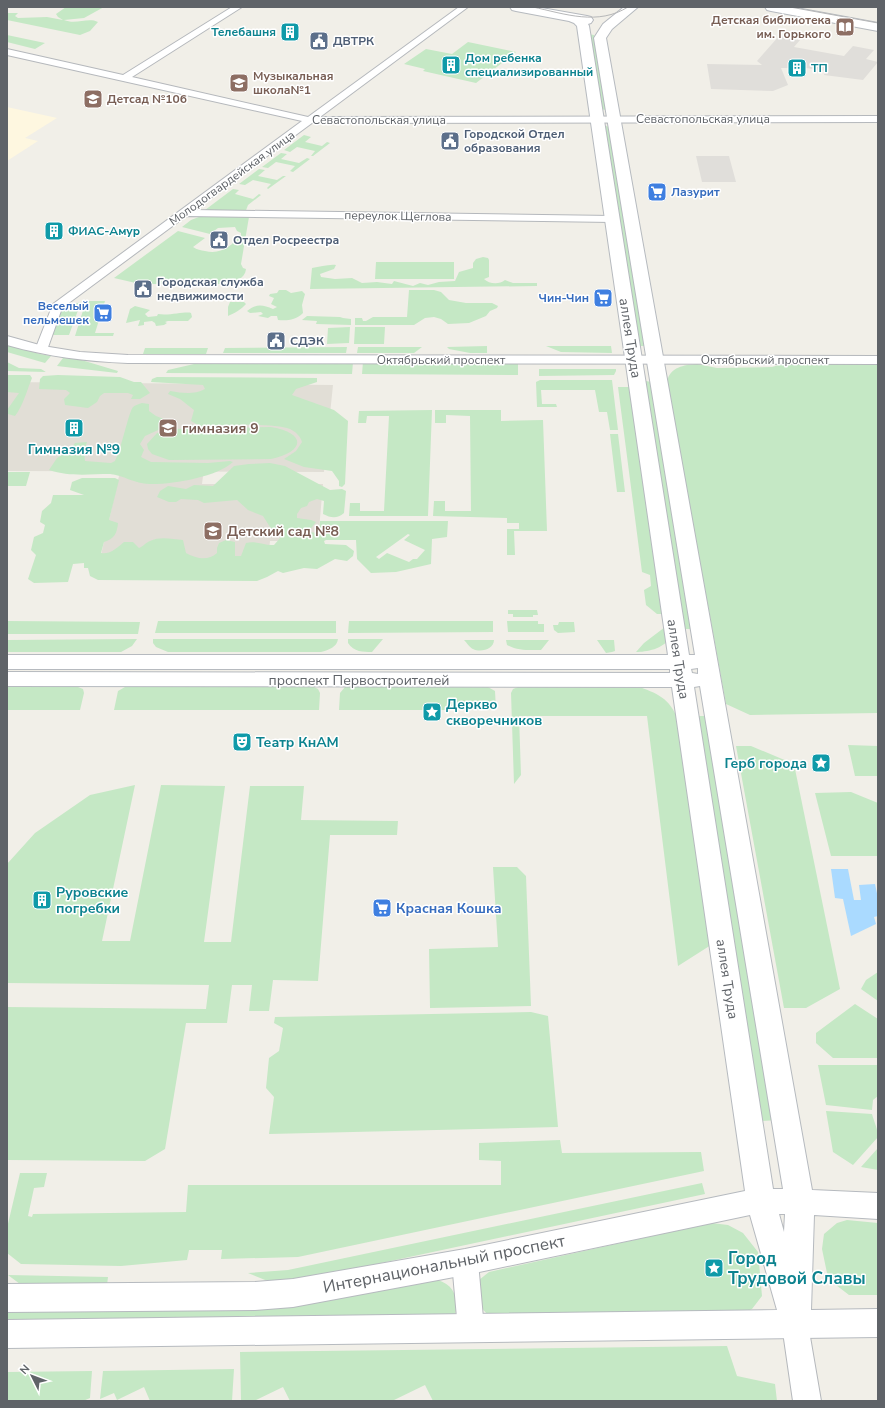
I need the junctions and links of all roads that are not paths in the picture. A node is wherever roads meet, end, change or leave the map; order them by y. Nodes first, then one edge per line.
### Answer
1 (238, 7) edge
2 (464, 7) edge
3 (516, 7) edge
4 (559, 7) edge
5 (771, 7) edge
6 (820, 7) edge
7 (615, 11) edge
8 (574, 18) junction
9 (878, 18) edge
10 (878, 27) edge
11 (583, 33) junction
12 (7, 52) edge
13 (125, 78) junction
14 (878, 119) edge
15 (310, 120) junction
16 (596, 120) junction
17 (614, 120) junction
18 (184, 213) junction
19 (612, 219) junction
20 (7, 340) edge
21 (41, 350) junction
22 (633, 360) junction
23 (655, 360) junction
24 (878, 360) edge
25 (7, 662) edge
26 (138, 671) junction
27 (680, 671) junction
28 (709, 671) junction
29 (7, 680) edge
30 (761, 1201) junction
31 (800, 1202) junction
32 (878, 1206) edge
33 (466, 1262) junction
34 (7, 1298) edge
35 (878, 1324) edge
36 (795, 1325) junction
37 (471, 1329) junction
38 (7, 1334) edge
39 (807, 1401) edge

1 - 13 street
2 - 15 street, Молодогвардейская улица
3 - 8 main road
4 - 7 main road
5 - 10 main road
6 - 9 main road
7 - 8 main road
7 - 11 main road
7 - 17 main road, аллея Труда
8 - 11 main road
11 - 16 main road, аллея Труда
12 - 13 street, Севастопольская улица
13 - 15 street, Севастопольская улица
14 - 17 street, Севастопольская улица
15 - 16 street, Севастопольская улица
15 - 18 street, Молодогвардейская улица
16 - 17 street, Севастопольская улица
16 - 19 main road, аллея Труда
17 - 23 main road, аллея Труда
18 - 19 street, переулок Щеглова
18 - 21 street, Молодогвардейская улица
19 - 22 main road, аллея Труда
20 - 21 street, Октябрьский проспект
21 - 22 street, Октябрьский проспект
22 - 23 street, Октябрьский проспект
22 - 27 main road, аллея Труда
23 - 24 street, Октябрьский проспект
23 - 28 main road, аллея Труда
25 - 26 main road, проспект Первостроителей
26 - 27 main road, проспект Первостроителей
26 - 29 main road, проспект Первостроителей
27 - 28 main road, проспект Первостроителей
27 - 30 main road, аллея Труда
28 - 31 main road, аллея Труда
30 - 31 main road, Интернациональный проспект
30 - 33 main road, Интернациональный проспект
30 - 36 main road, аллея Труда
31 - 32 main road, Интернациональный проспект
31 - 36 main road, аллея Труда
33 - 34 main road, Интернациональный проспект
33 - 37 street
35 - 36 main road
36 - 37 main road
36 - 39 street, аллея Труда
37 - 38 main road

